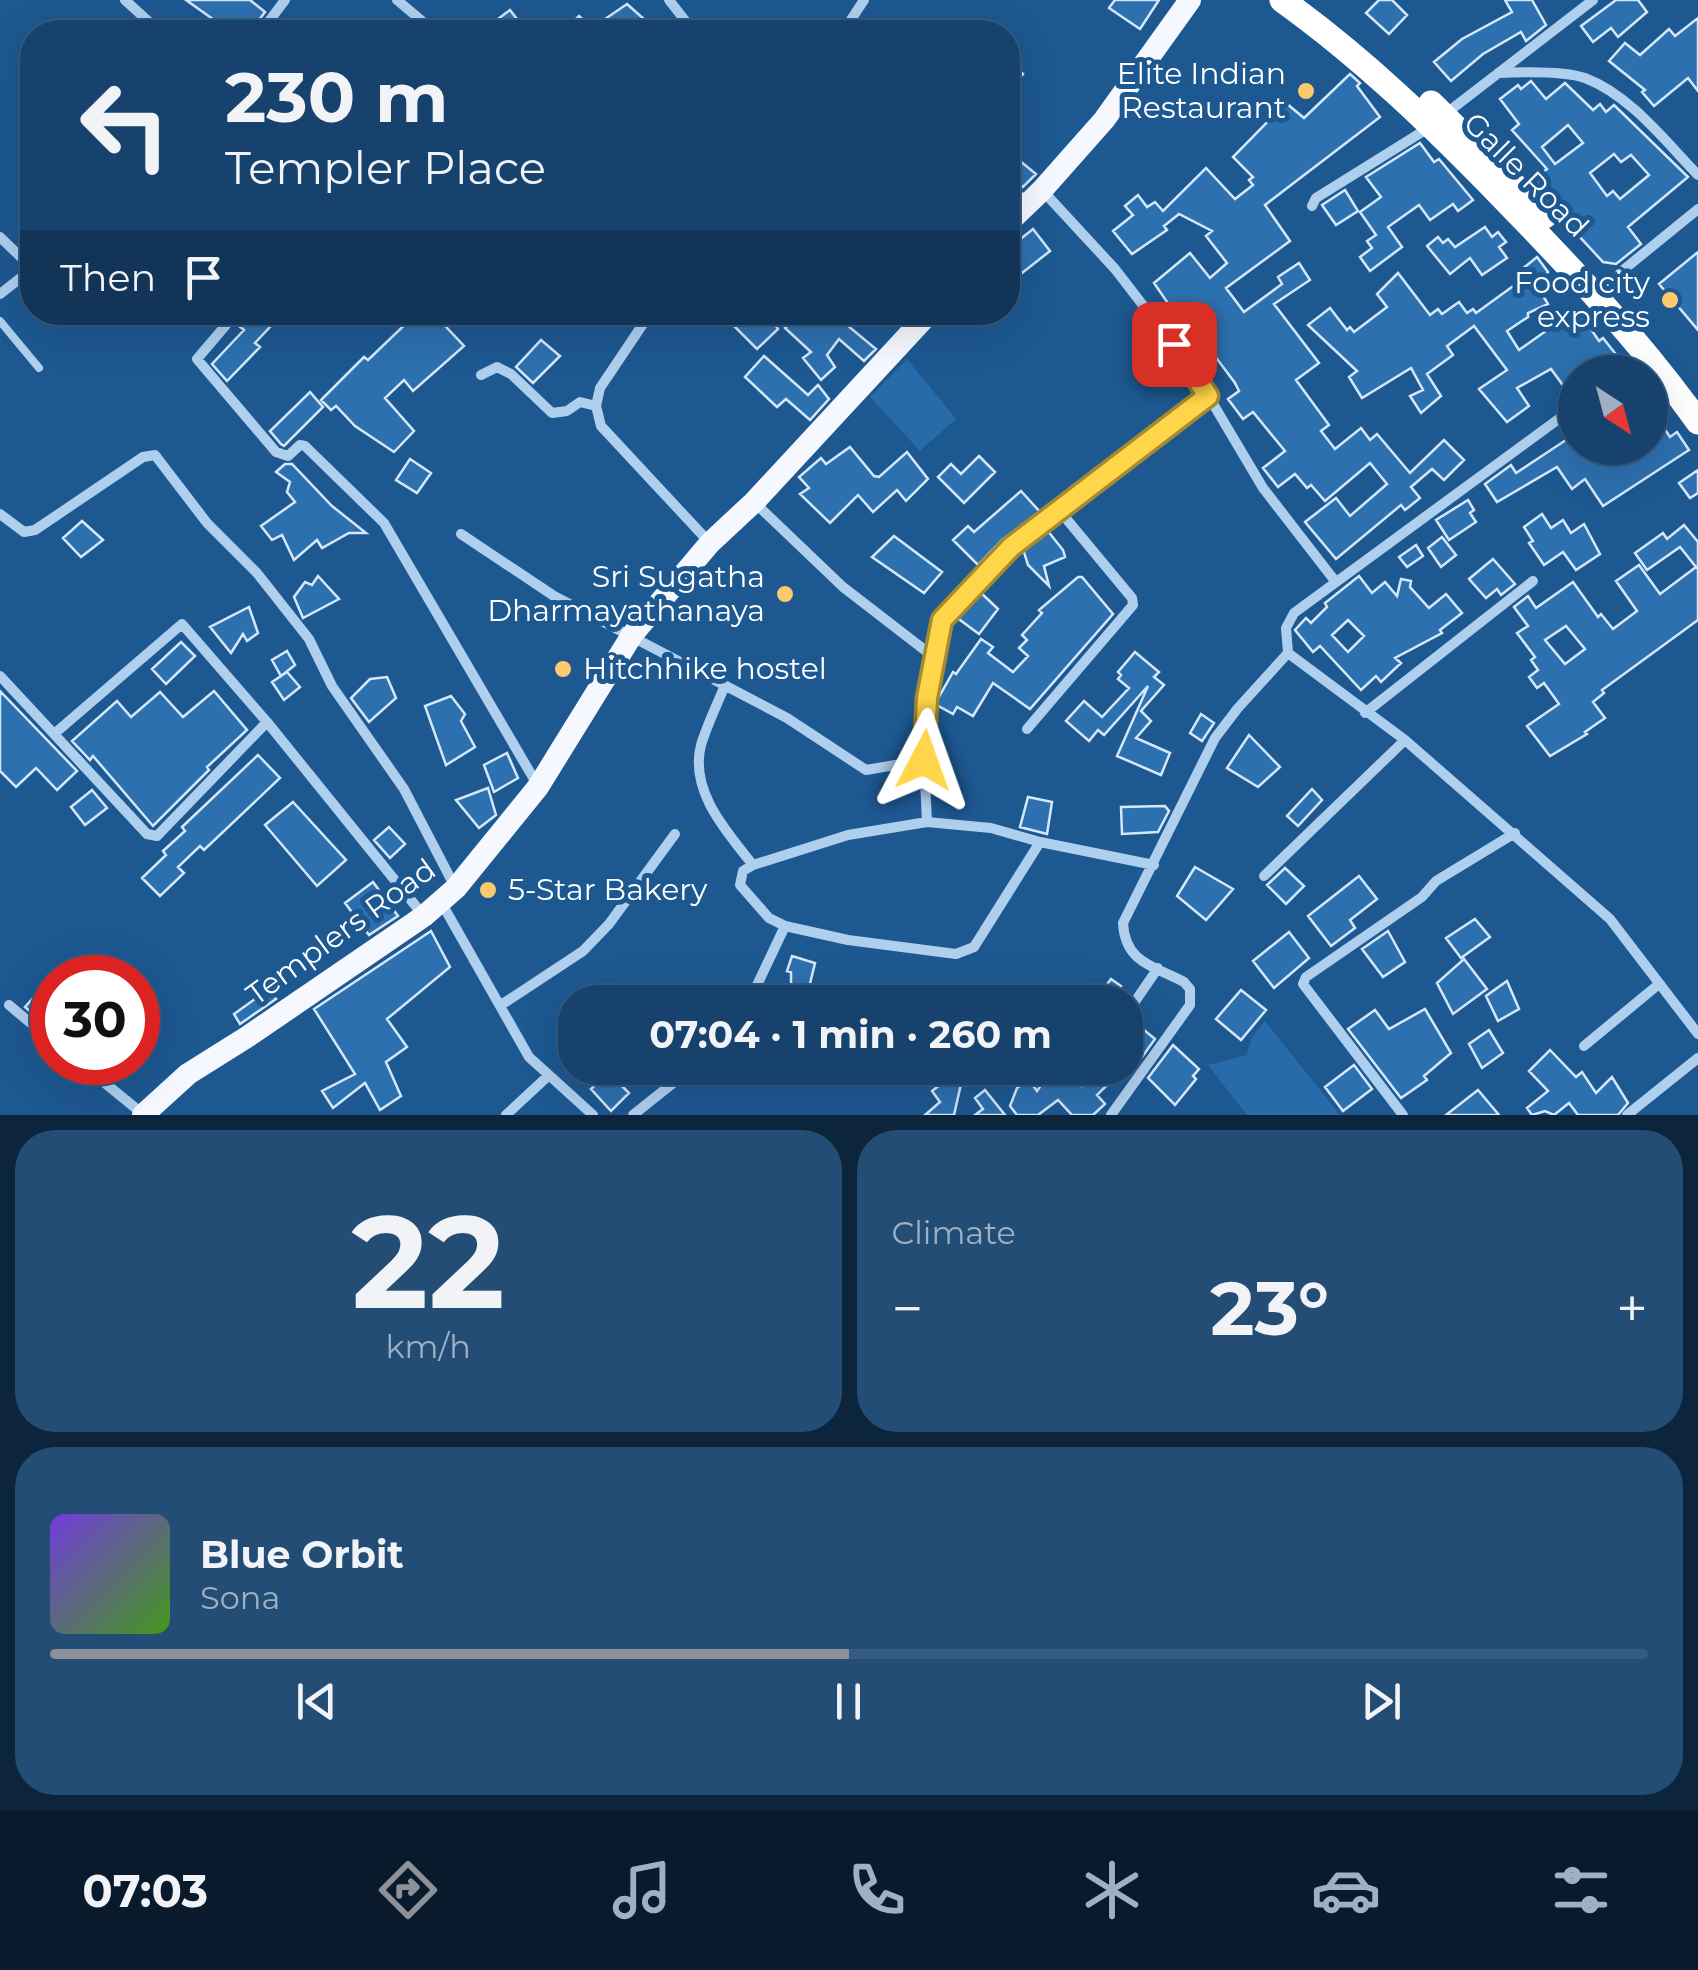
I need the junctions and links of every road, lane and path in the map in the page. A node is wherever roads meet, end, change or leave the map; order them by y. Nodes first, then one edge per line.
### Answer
1 (125, 0) edge
2 (397, 0) edge
3 (669, 0) edge
4 (1190, 0) edge
5 (1282, 0) edge
6 (1310, 0) edge
7 (1572, 0) edge
8 (1593, 0) edge
9 (1580, 11) junction
10 (147, 20) edge
11 (420, 20) edge
12 (685, 20) edge
13 (1498, 73) junction
14 (1437, 121) junction
15 (1698, 174) edge
16 (1020, 191) edge
17 (1035, 197) junction
18 (1312, 206) dead end
19 (1698, 209) edge
20 (1020, 211) edge
21 (0, 237) edge
22 (20, 256) edge
23 (20, 278) edge
24 (1601, 288) junction
25 (0, 294) edge
26 (0, 321) edge
27 (226, 325) edge
28 (642, 325) edge
29 (908, 325) edge
30 (920, 325) edge
31 (915, 332) junction
32 (1646, 355) edge
33 (39, 368) dead end
34 (481, 374) dead end
35 (1668, 383) edge
36 (1208, 396) junction
37 (1698, 397) edge
38 (596, 406) junction
39 (1558, 419) edge
40 (1698, 422) edge
41 (754, 502) junction
42 (1059, 510) junction
43 (0, 514) edge
44 (461, 534) dead end
45 (710, 543) junction
46 (1335, 581) junction
47 (1532, 581) dead end
48 (632, 635) junction
49 (1288, 654) junction
50 (936, 658) junction
51 (0, 676) edge
52 (725, 686) junction
53 (1365, 713) junction
54 (267, 722) junction
55 (1027, 729) dead end
56 (54, 734) junction
57 (1405, 740) junction
58 (924, 760) junction
59 (538, 787) junction
60 (927, 822) junction
61 (1515, 833) junction
62 (676, 834) dead end
63 (1040, 842) junction
64 (1154, 864) junction
65 (753, 865) junction
66 (1264, 876) dead end
67 (440, 902) junction
68 (785, 926) junction
69 (1158, 968) junction
70 (1659, 984) junction
71 (757, 985) edge
72 (1143, 990) edge
73 (500, 1004) junction
74 (9, 1005) dead end
75 (30, 1022) edge
76 (1698, 1034) edge
77 (1584, 1046) dead end
78 (1698, 1058) edge
79 (548, 1076) junction
80 (108, 1085) edge
81 (671, 1085) edge
82 (1638, 1105) junction
83 (144, 1115) edge
84 (506, 1115) edge
85 (593, 1115) edge
86 (633, 1115) edge
87 (1111, 1115) edge
88 (1403, 1115) edge
89 (1627, 1115) edge
90 (1650, 1115) edge

1 - 10 street
2 - 11 street
3 - 12 street
4 - 17 main road
5 - 14 highway, Galle Road
6 - 14 highway, Galle Road
7 - 9 street
8 - 9 street
9 - 13 street
13 - 14 street
13 - 15 street
14 - 18 street
14 - 24 highway, Galle Road
16 - 17 street
17 - 20 main road
17 - 36 street
19 - 24 street
21 - 22 street
23 - 25 street
24 - 32 highway, Galle Road
24 - 37 highway, Galle Road
26 - 33 lane
27 - 59 street
28 - 38 street
29 - 31 street
30 - 31 main road, Templers Road
31 - 41 main road, Templers Road
34 - 38 street
35 - 40 highway, Galle Road
36 - 42 street
36 - 46 street
38 - 45 street
39 - 46 street
41 - 45 main road, Templers Road
41 - 50 street
42 - 50 street
42 - 55 street
43 - 67 street
44 - 48 street
45 - 48 main road, Templers Road
46 - 49 street
47 - 53 street
48 - 52 street
48 - 59 main road, Templers Road
49 - 53 street
49 - 64 street
50 - 58 street
51 - 56 street
52 - 58 street
52 - 65 street
53 - 57 street
54 - 56 street
54 - 56 street
54 - 67 street
57 - 61 street
57 - 66 street
58 - 60 street
59 - 67 main road, Templers Road
60 - 63 street
60 - 65 street
61 - 70 street
61 - 88 street
62 - 73 street
63 - 64 street
63 - 68 street
64 - 69 street
65 - 68 street
67 - 73 street
67 - 83 main road, Templers Road
68 - 71 street
69 - 72 street
69 - 87 street
70 - 76 street
70 - 77 street
73 - 79 street
74 - 75 street
78 - 82 street
79 - 84 street
79 - 85 street
80 - 83 street
81 - 86 street
82 - 89 street
82 - 90 street

